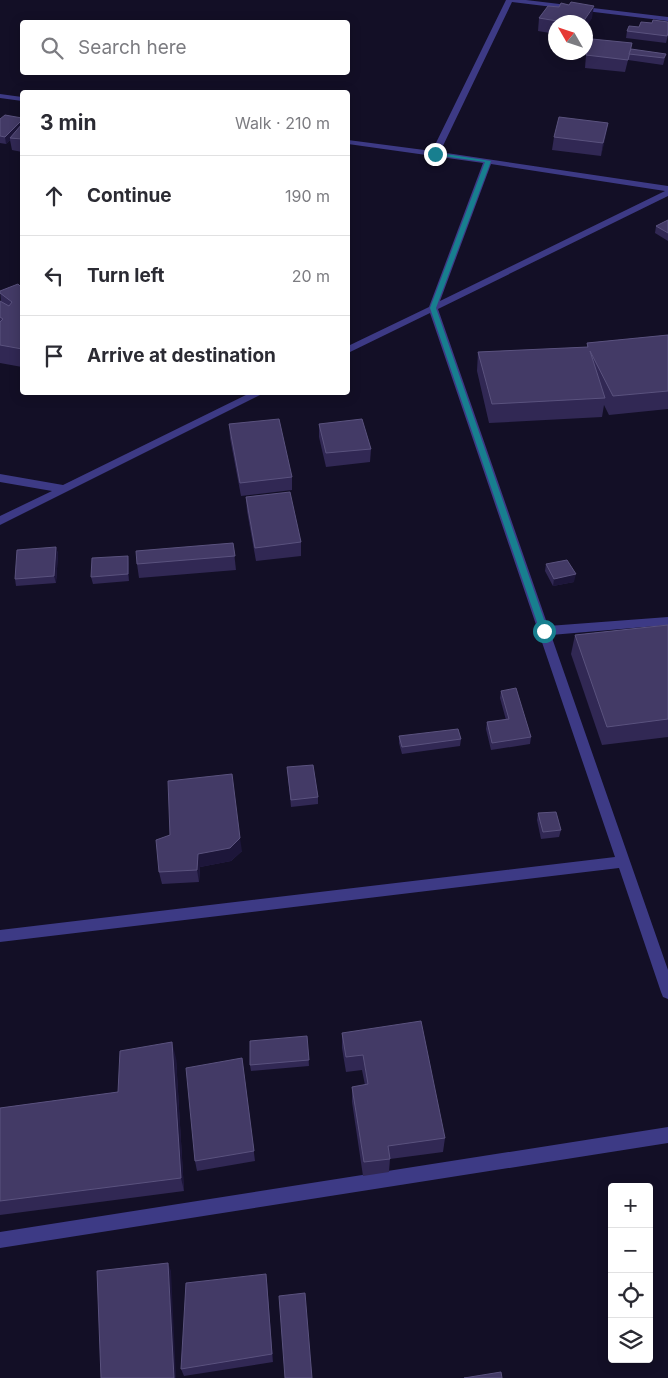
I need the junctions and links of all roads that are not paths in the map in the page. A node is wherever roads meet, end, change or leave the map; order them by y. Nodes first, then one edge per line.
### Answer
1 (509, 0) edge
2 (668, 19) edge
3 (0, 96) edge
4 (20, 99) edge
5 (350, 142) edge
6 (435, 154) junction
7 (488, 161) junction
8 (668, 191) edge
9 (433, 308) junction
10 (350, 349) edge
11 (255, 395) edge
12 (0, 478) edge
13 (63, 489) junction
14 (0, 520) edge
15 (668, 621) edge
16 (544, 631) junction
17 (623, 862) junction
18 (0, 936) edge
19 (667, 988) edge
20 (668, 1135) edge
21 (0, 1240) edge

1 - 2 street
1 - 6 street
3 - 4 street
5 - 6 street
6 - 7 street
7 - 8 street
7 - 9 street
8 - 9 street
9 - 10 street
9 - 16 street
11 - 13 street
12 - 13 street
13 - 14 street
15 - 16 street
16 - 17 street
17 - 18 street
17 - 19 street
20 - 21 street

